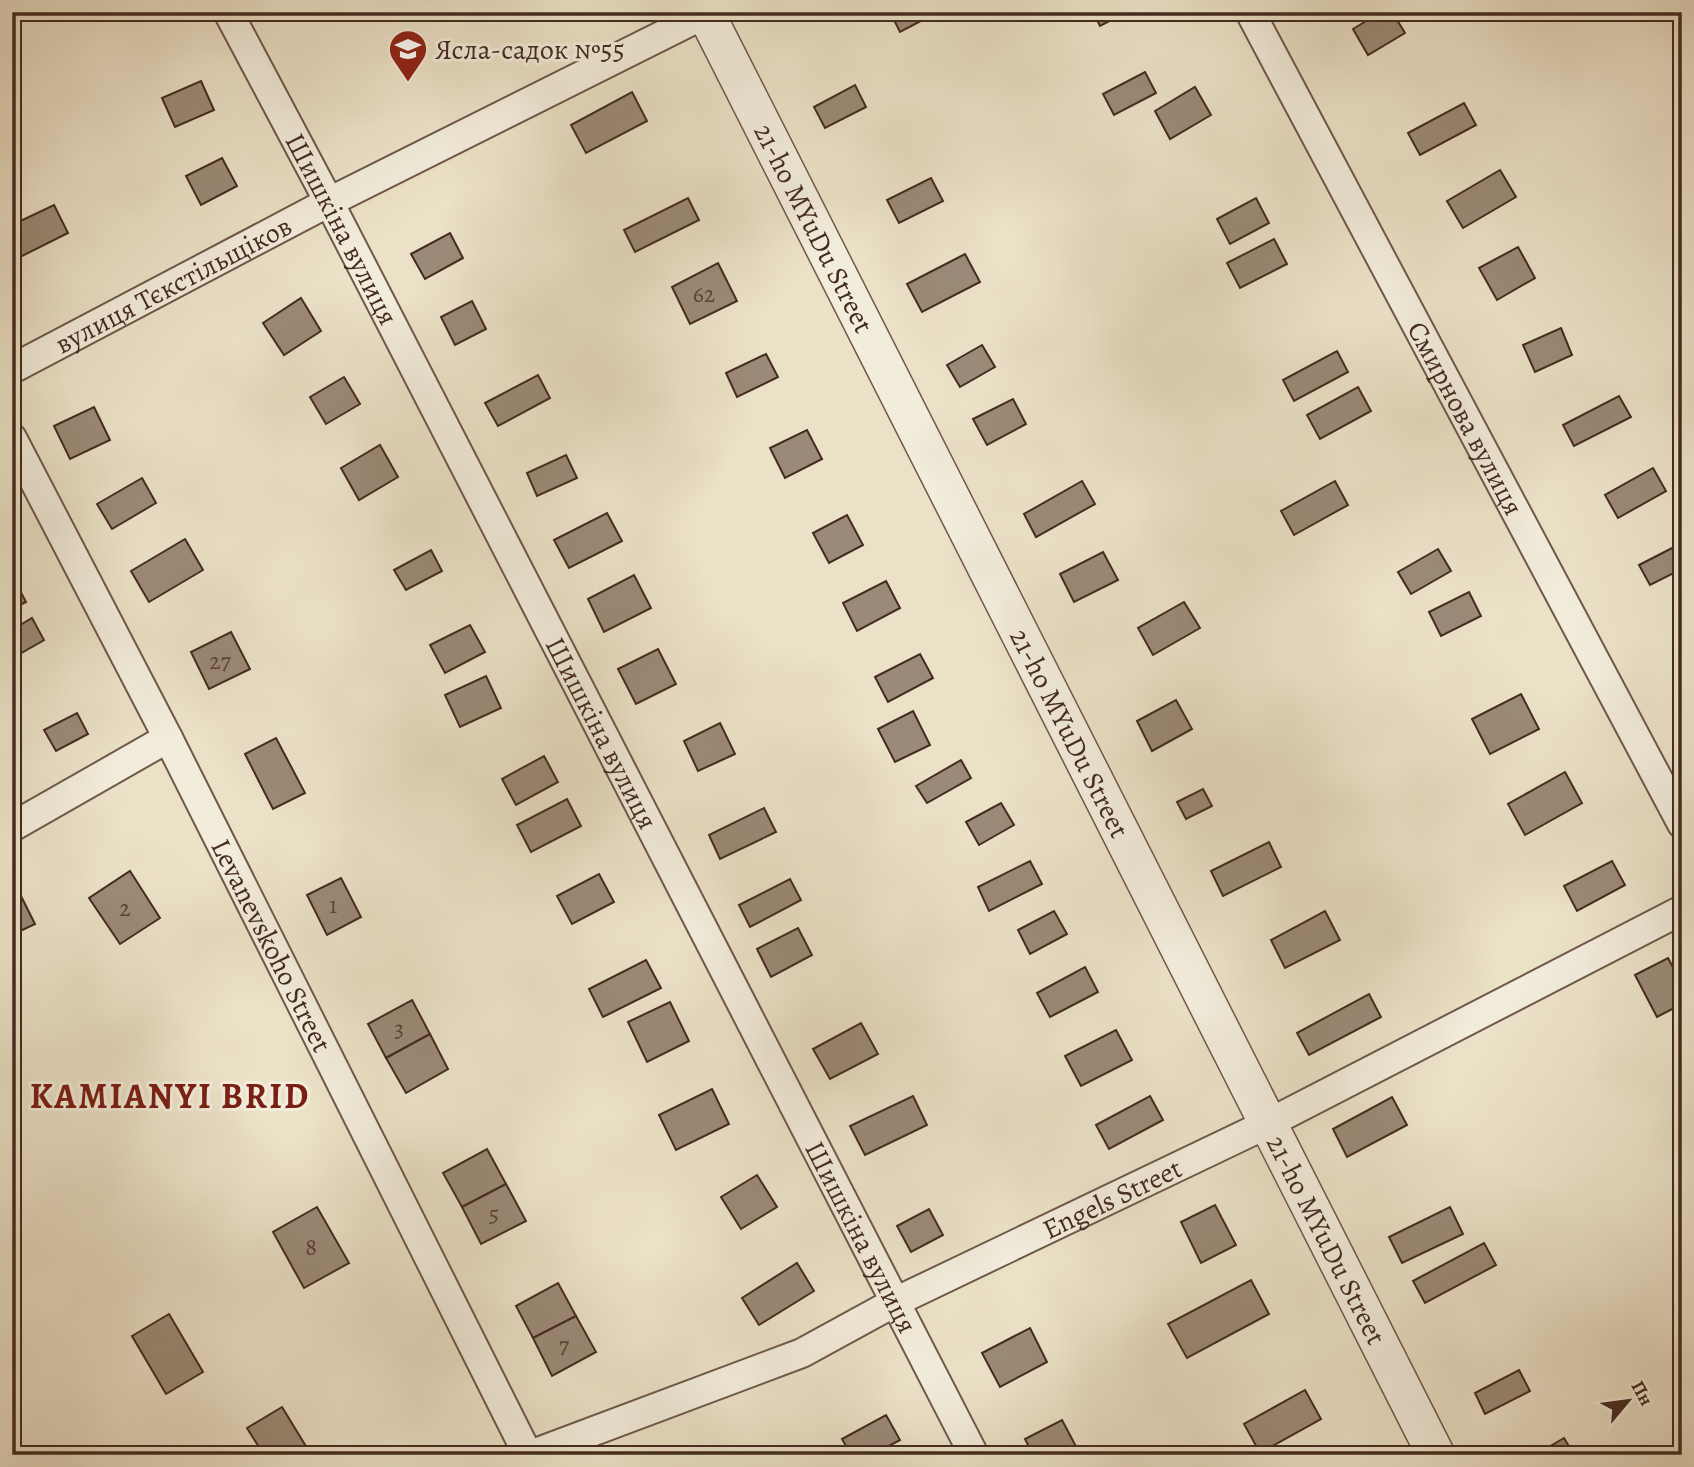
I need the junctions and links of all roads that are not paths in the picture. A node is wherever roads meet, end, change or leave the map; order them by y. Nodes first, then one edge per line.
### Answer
1 (228, 12) edge
2 (1250, 12) edge
3 (707, 13) edge
4 (328, 202) junction
5 (12, 369) edge
6 (12, 438) edge
7 (168, 738) junction
8 (1682, 824) edge
9 (12, 827) edge
10 (1682, 910) edge
11 (1267, 1124) junction
12 (897, 1301) junction
13 (529, 1455) edge
14 (974, 1455) edge
15 (1436, 1455) edge

1 - 4 street, Шишкіна вулиця
2 - 8 street, Смирнова вулиця
3 - 4 street, вулиця Тєкстільщіков
3 - 11 street, 21-ho MYuDu Street
4 - 5 street, вулиця Тєкстільщіков
4 - 12 street, Шишкіна вулиця
6 - 7 street, Levanevskoho Street
7 - 9 street
7 - 13 street, Levanevskoho Street
10 - 11 street, Engels Street
11 - 12 street, Engels Street
11 - 15 street, 21-ho MYuDu Street
12 - 13 street, Engels Street
12 - 14 street, Шишкіна вулиця

